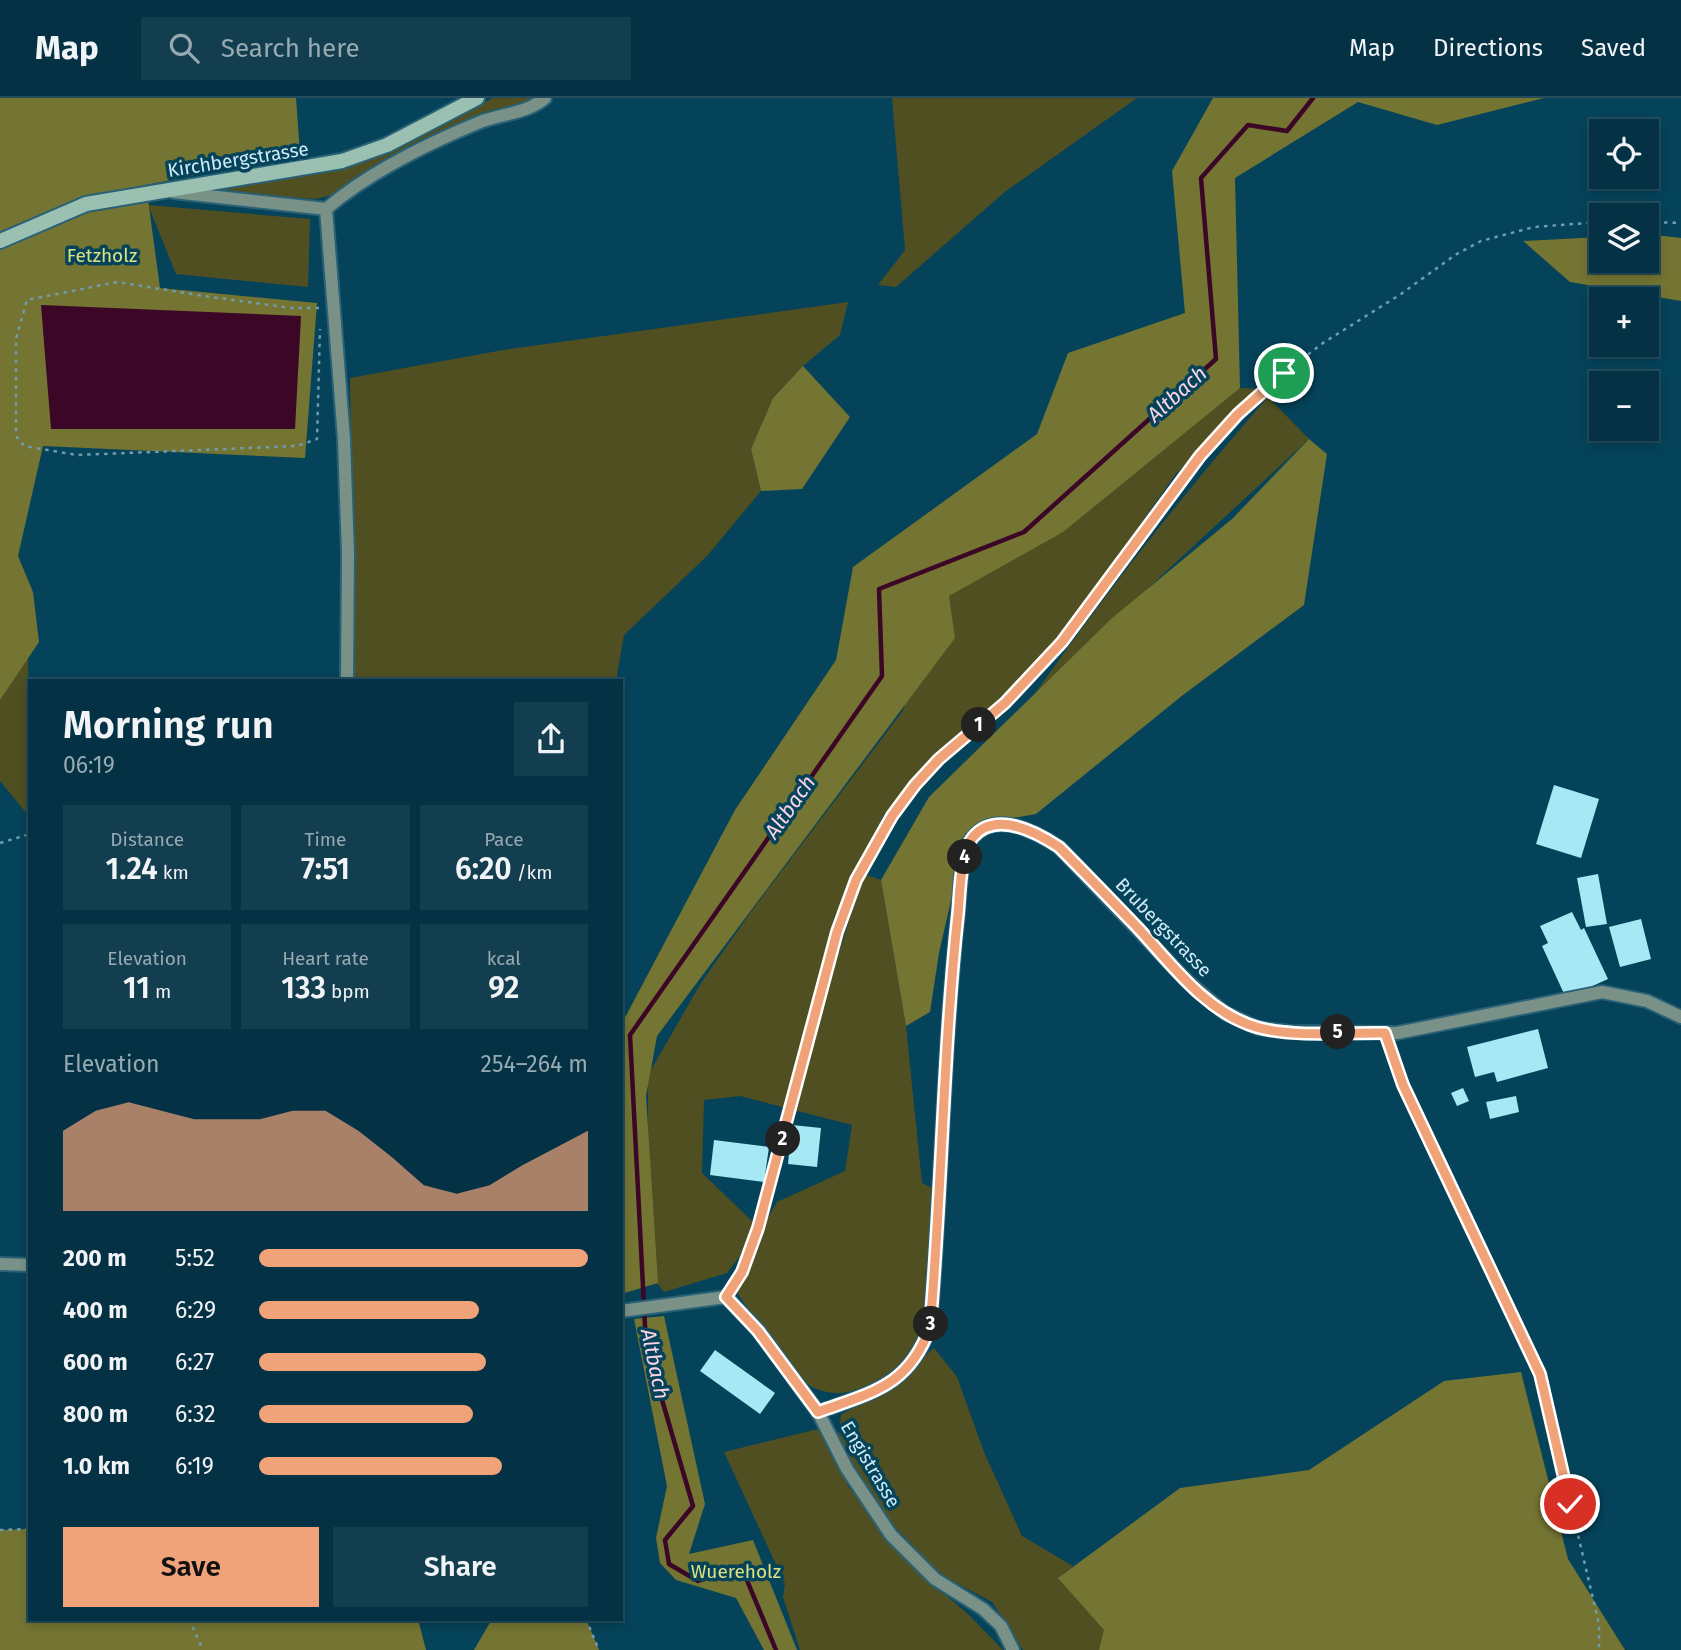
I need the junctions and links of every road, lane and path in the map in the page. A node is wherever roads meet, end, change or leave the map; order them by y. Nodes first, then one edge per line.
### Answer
1 (477, 98) edge
2 (545, 98) edge
3 (160, 190) junction
4 (326, 209) junction
5 (1659, 222) edge
6 (1589, 223) edge
7 (1681, 223) edge
8 (0, 240) edge
9 (332, 308) junction
10 (320, 321) dead end
11 (347, 679) edge
12 (28, 835) edge
13 (0, 843) edge
14 (1681, 1017) edge
15 (1385, 1033) junction
16 (0, 1264) edge
17 (28, 1265) edge
18 (726, 1297) junction
19 (623, 1311) edge
20 (818, 1412) junction
21 (28, 1529) edge
22 (0, 1530) edge
23 (190, 1621) edge
24 (587, 1621) edge
25 (203, 1650) edge
26 (599, 1650) edge
27 (1013, 1650) edge
28 (1599, 1650) edge

1 - 3 main road, Kirchbergstrasse
2 - 4 street
3 - 4 street
3 - 8 main road, Kirchbergstrasse
4 - 9 street
5 - 7 path
6 - 18 path
9 - 10 path
9 - 11 street
12 - 13 path
14 - 15 street, Brubergstrasse
15 - 20 street, Brubergstrasse
15 - 28 path
16 - 17 street
18 - 19 street
18 - 20 street, Engistrasse
20 - 27 street, Engistrasse
21 - 22 path
23 - 25 path
24 - 26 path

